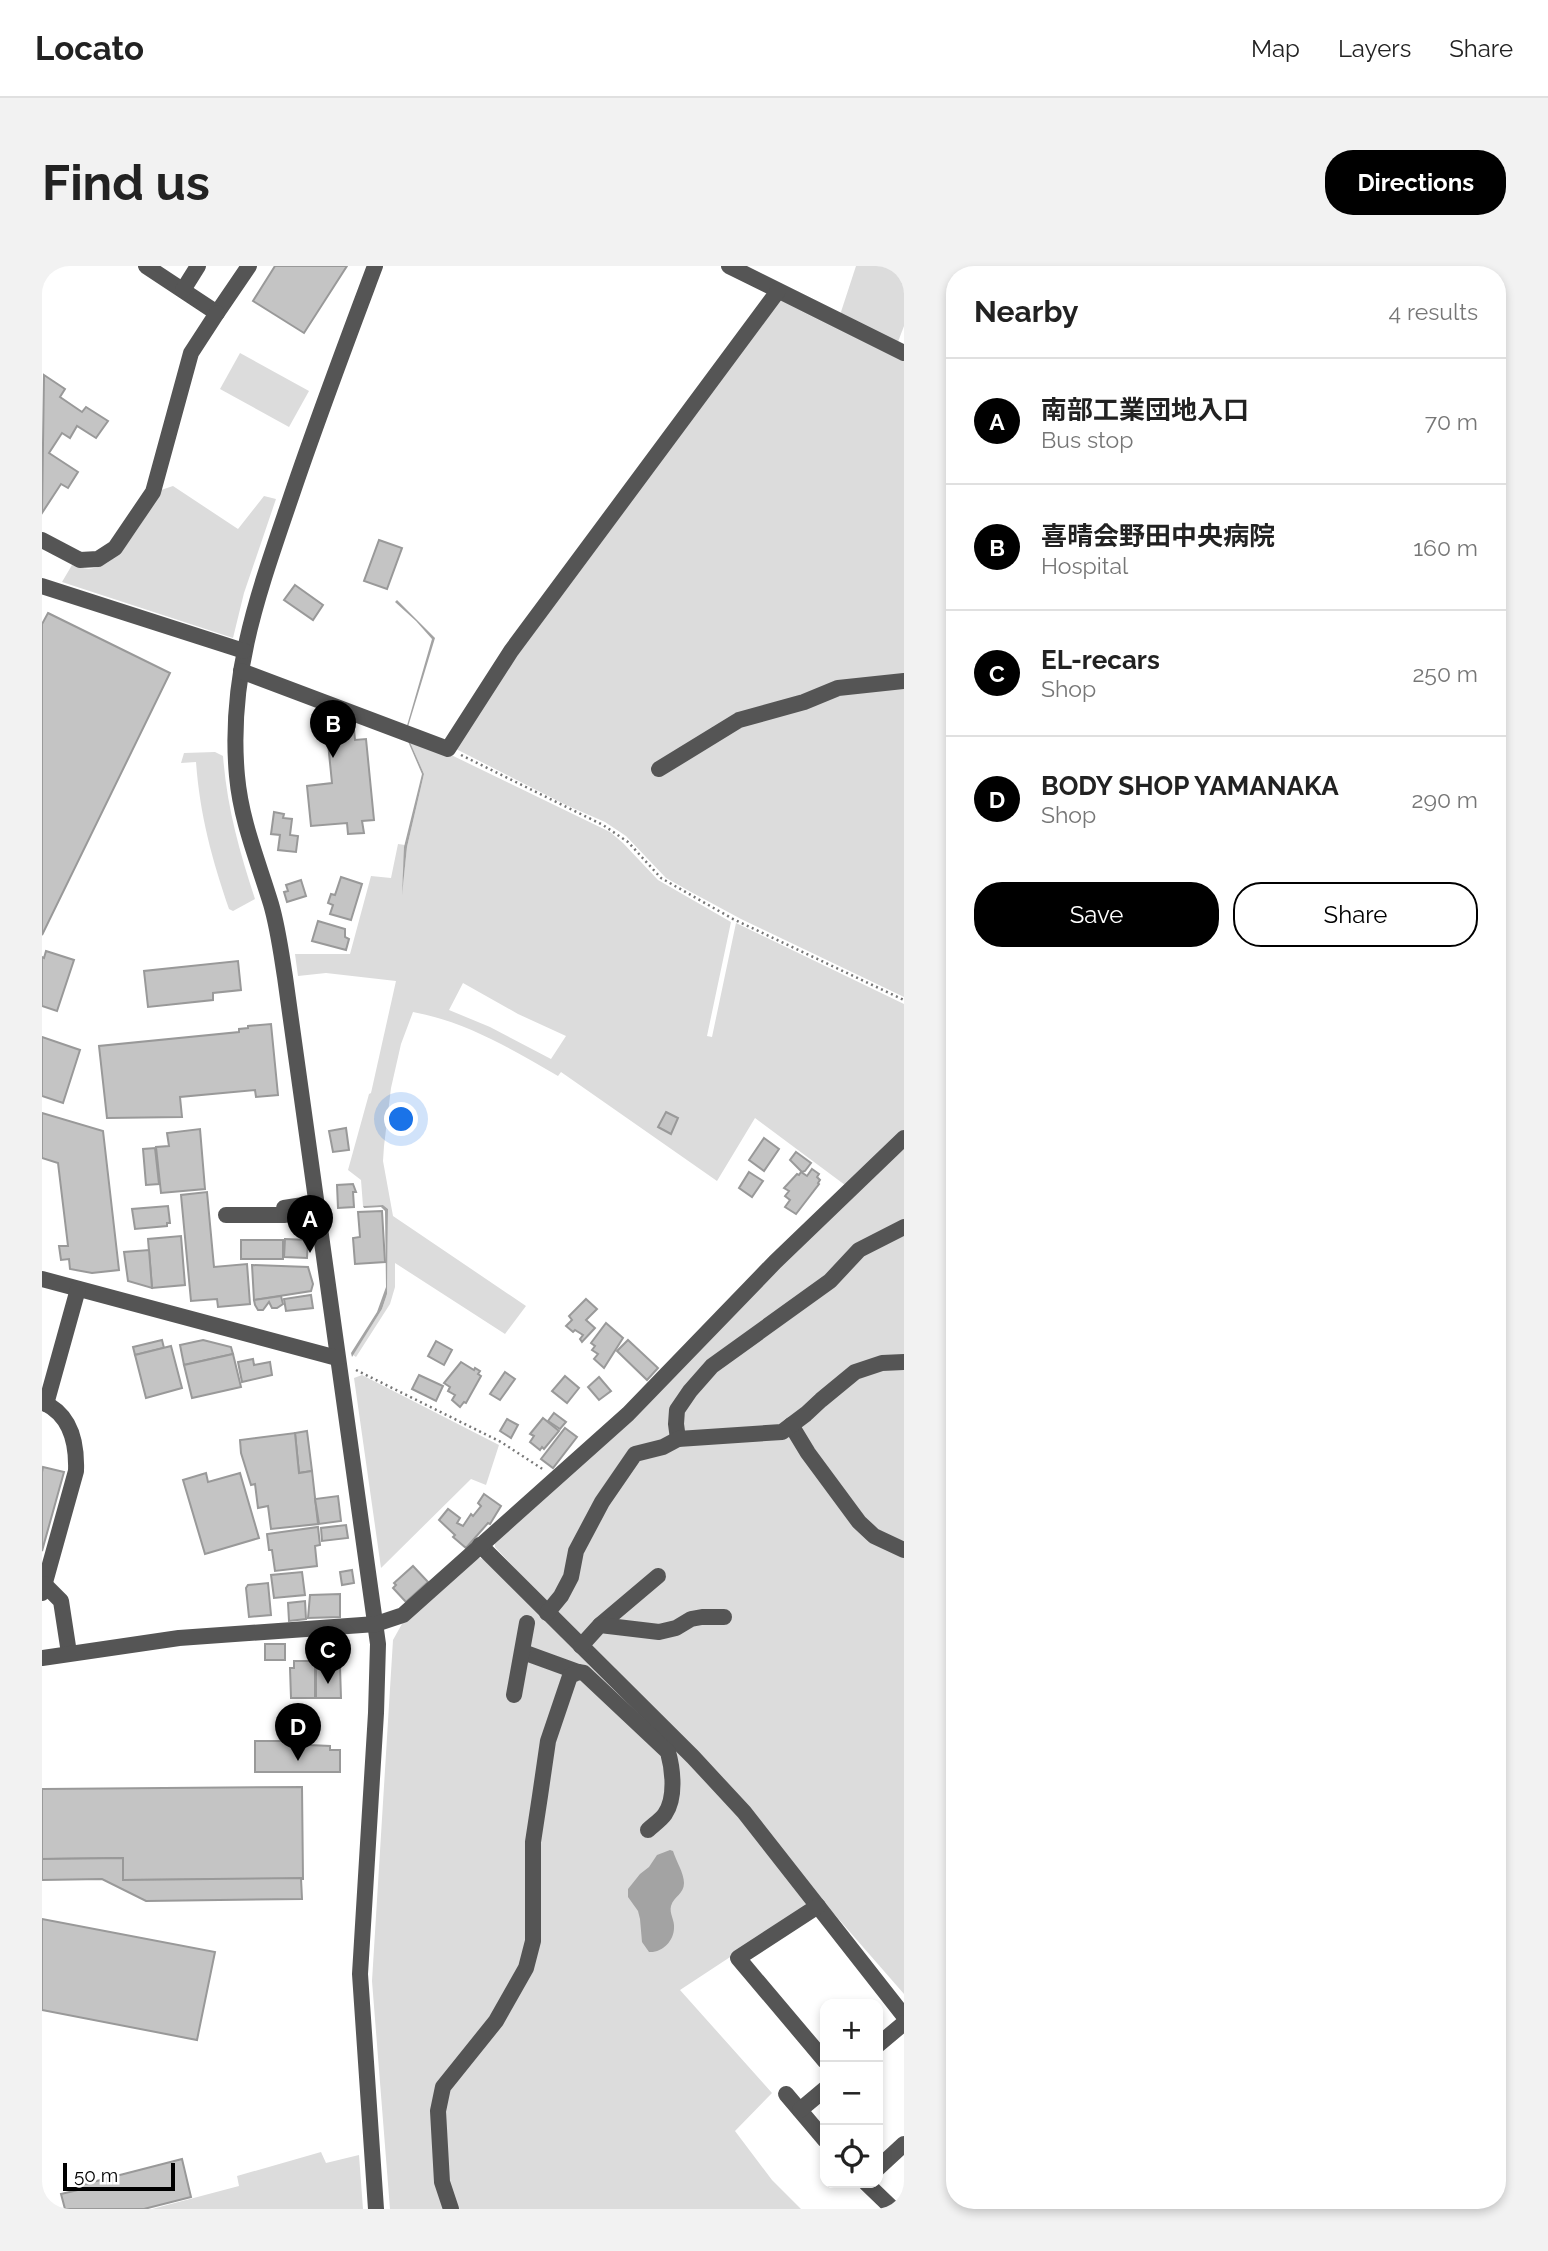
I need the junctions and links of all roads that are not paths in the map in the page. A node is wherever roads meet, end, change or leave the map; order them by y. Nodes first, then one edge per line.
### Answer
1 (146, 266) edge
2 (198, 266) edge
3 (249, 266) edge
4 (375, 266) edge
5 (729, 266) edge
6 (183, 290) junction
7 (778, 291) junction
8 (218, 313) junction
9 (904, 353) edge
10 (42, 540) edge
11 (42, 586) edge
12 (244, 651) junction
13 (241, 671) junction
14 (904, 681) edge
15 (659, 769) dead end
16 (904, 1139) edge
17 (316, 1203) junction
18 (226, 1215) dead end
19 (904, 1227) edge
20 (42, 1279) edge
21 (78, 1289) junction
22 (337, 1358) junction
23 (904, 1362) edge
24 (44, 1403) edge
25 (791, 1425) junction
26 (678, 1438) junction
27 (480, 1545) junction
28 (904, 1550) edge
29 (658, 1576) dead end
30 (43, 1589) edge
31 (547, 1614) junction
32 (724, 1617) dead end
33 (527, 1623) dead end
34 (376, 1624) junction
35 (600, 1625) junction
36 (581, 1646) junction
37 (69, 1653) junction
38 (523, 1653) junction
39 (42, 1658) edge
40 (581, 1672) junction
41 (620, 1685) junction
42 (514, 1695) dead end
43 (648, 1830) dead end
44 (818, 1906) junction
45 (904, 2016) edge
46 (904, 2023) edge
47 (883, 2041) edge
48 (820, 2055) edge
49 (820, 2093) edge
50 (786, 2094) dead end
51 (800, 2110) junction
52 (820, 2134) edge
53 (904, 2144) edge
54 (883, 2163) edge
55 (871, 2188) edge
56 (376, 2209) edge
57 (451, 2209) edge
58 (893, 2209) edge

1 - 6 street
2 - 6 street
3 - 8 street
4 - 12 street
5 - 7 street
6 - 8 street
7 - 9 street
7 - 13 street
8 - 10 street
11 - 12 street
12 - 13 street
13 - 17 street
14 - 15 street
16 - 27 street
17 - 18 street
17 - 22 street
19 - 26 street
20 - 21 street
21 - 22 street
21 - 24 street
22 - 34 street
23 - 25 street
24 - 30 street
25 - 26 street
25 - 28 street
26 - 31 street
27 - 31 street
27 - 34 street
29 - 35 street
30 - 37 street
31 - 36 street
32 - 35 street
33 - 38 street
34 - 37 street
34 - 56 street
35 - 36 street
36 - 41 street
37 - 39 street
38 - 40 street
38 - 42 street
40 - 41 street
40 - 43 street
40 - 57 street
41 - 44 street
44 - 45 street
44 - 48 street
46 - 47 street
49 - 51 street
50 - 51 street
51 - 52 street
53 - 54 street
55 - 58 street

